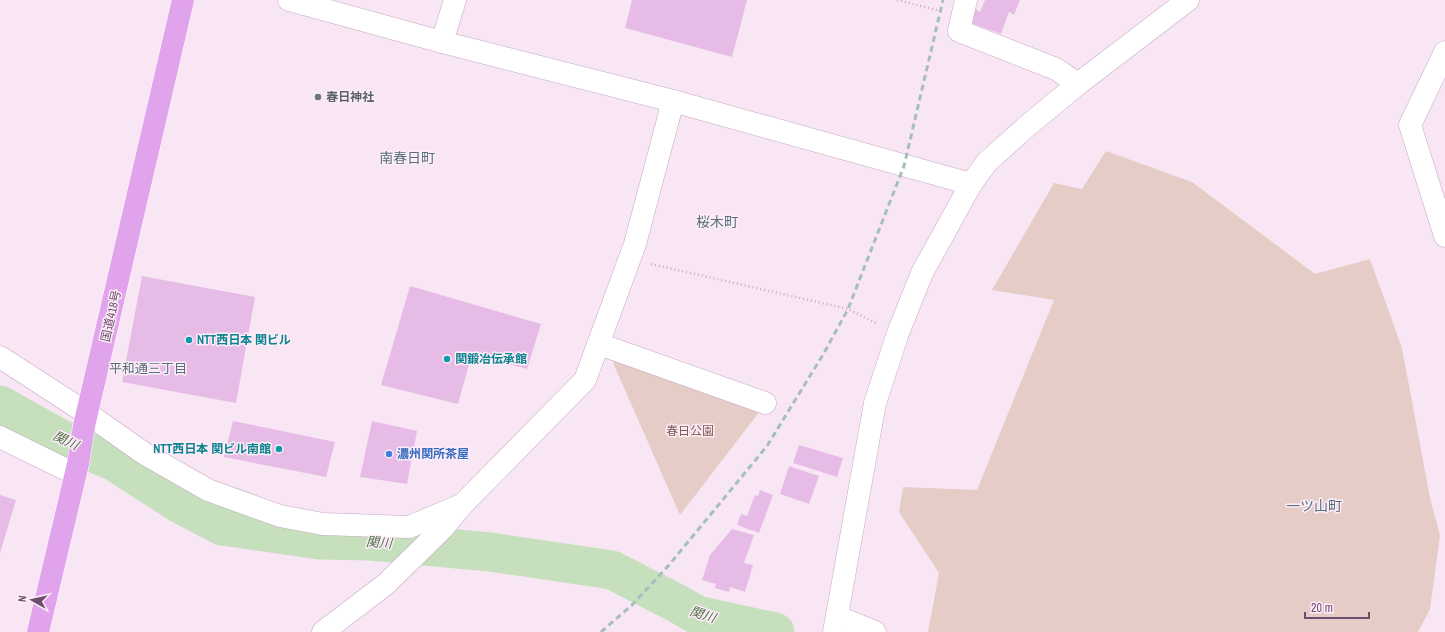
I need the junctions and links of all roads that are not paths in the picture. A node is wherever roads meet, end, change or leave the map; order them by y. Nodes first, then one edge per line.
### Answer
1 (183, 0) edge
2 (289, 0) edge
3 (455, 0) edge
4 (1188, 0) edge
5 (964, 9) edge
6 (442, 42) junction
7 (1445, 52) edge
8 (1078, 84) junction
9 (673, 101) junction
10 (971, 184) junction
11 (1445, 236) edge
12 (599, 344) junction
13 (0, 357) edge
14 (765, 403) dead end
15 (86, 420) junction
16 (0, 437) edge
17 (76, 469) junction
18 (462, 505) junction
19 (836, 624) edge
20 (38, 632) edge
21 (323, 632) edge
22 (875, 632) edge

1 - 15 highway, 国道418号
2 - 6 street
3 - 6 street
4 - 8 street
5 - 8 street
6 - 9 street
7 - 11 street
8 - 10 street
9 - 10 street
9 - 12 street
10 - 19 street
12 - 14 street
12 - 18 street
13 - 15 street
15 - 17 highway, 国道418号
15 - 18 street
16 - 17 street
17 - 20 highway, 国道418号
18 - 21 street
19 - 22 street

